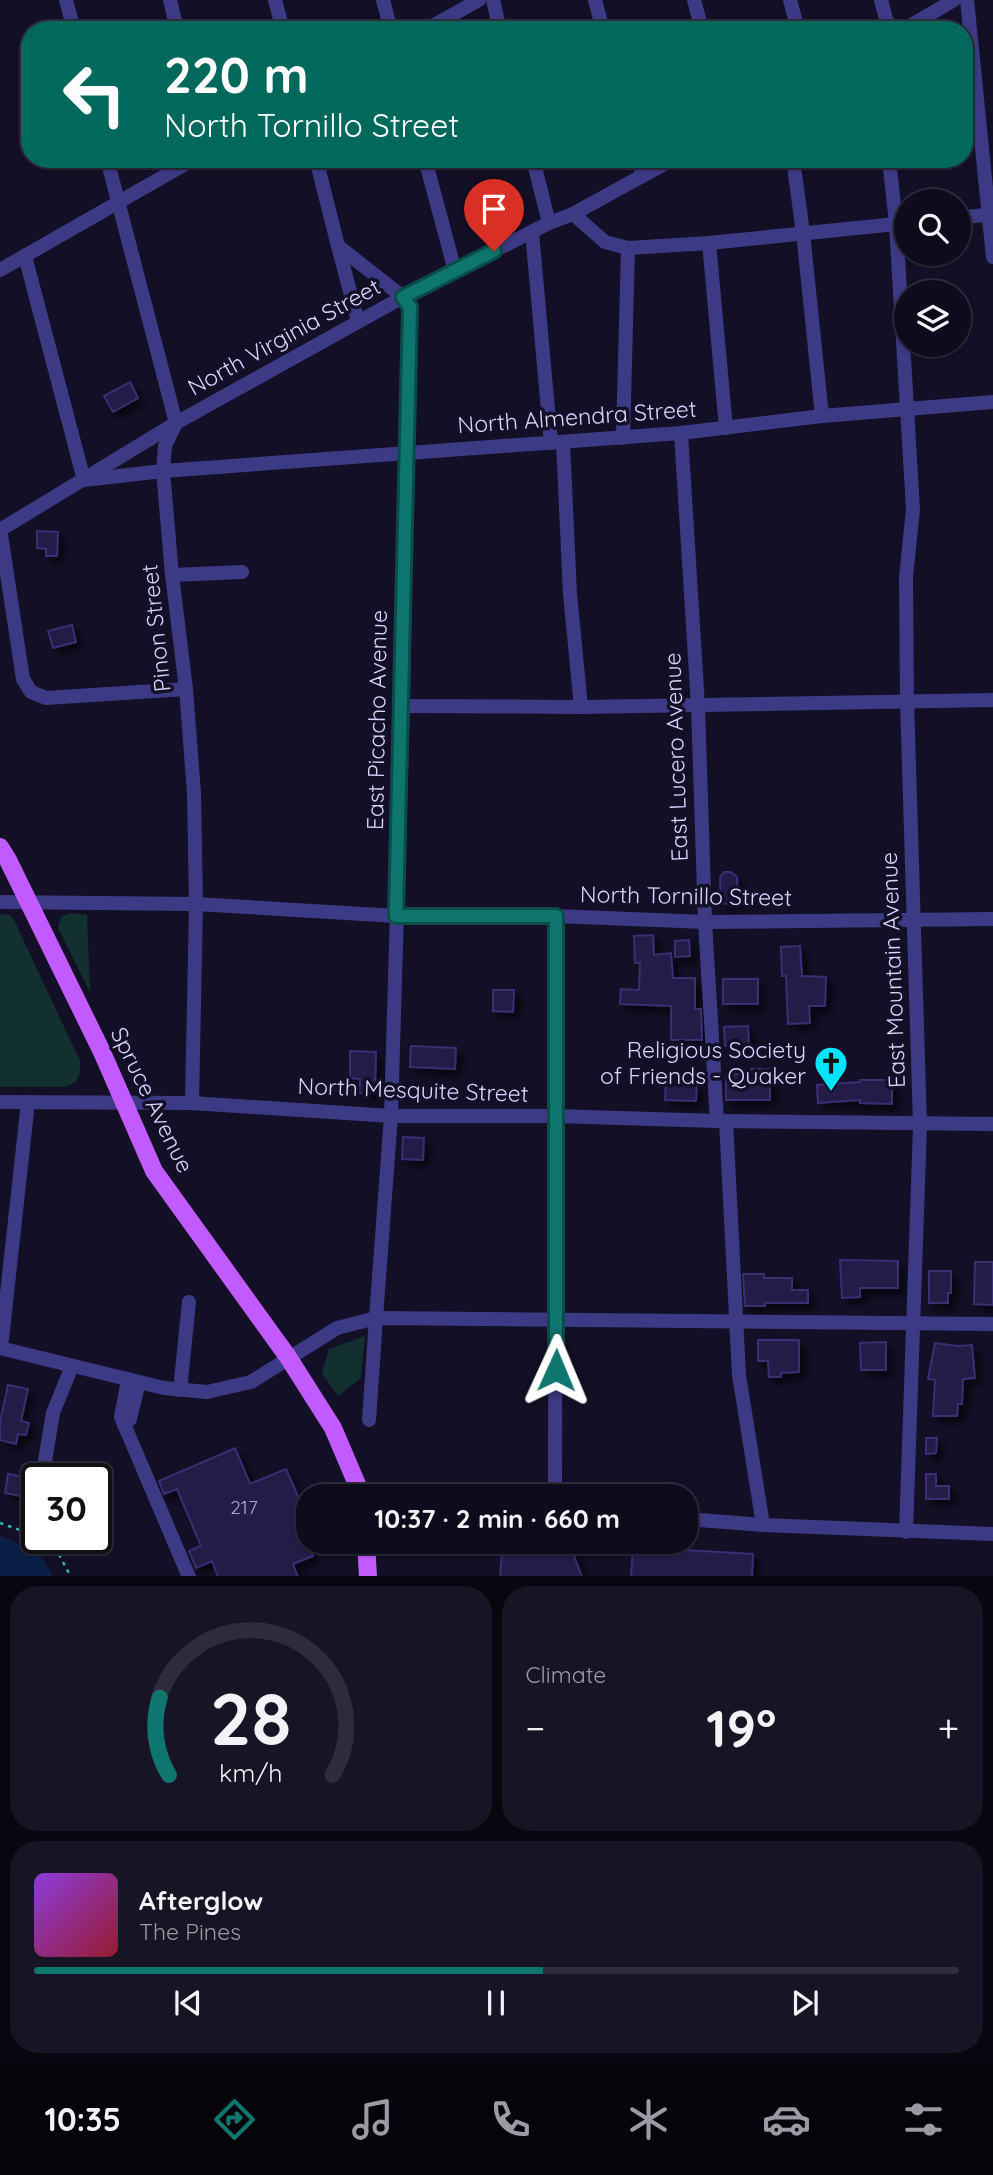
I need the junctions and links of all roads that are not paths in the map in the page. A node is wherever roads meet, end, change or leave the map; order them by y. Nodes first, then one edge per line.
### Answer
1 (66, 0) edge
2 (170, 0) edge
3 (275, 0) edge
4 (383, 0) edge
5 (479, 0) edge
6 (493, 0) edge
7 (595, 0) edge
8 (694, 0) edge
9 (790, 0) edge
10 (881, 0) edge
11 (954, 0) edge
12 (967, 0) edge
13 (72, 21) edge
14 (175, 21) edge
15 (280, 21) edge
16 (389, 21) edge
17 (441, 21) edge
18 (498, 21) edge
19 (601, 21) edge
20 (700, 21) edge
21 (796, 21) edge
22 (887, 21) edge
23 (918, 21) edge
24 (969, 21) edge
25 (973, 54) edge
26 (109, 168) edge
27 (178, 168) edge
28 (318, 168) edge
29 (427, 168) edge
30 (535, 168) edge
31 (641, 168) edge
32 (657, 168) edge
33 (794, 168) edge
34 (891, 168) edge
35 (643, 176) junction
36 (895, 189) edge
37 (118, 202) junction
38 (573, 214) junction
39 (991, 215) edge
40 (971, 217) edge
41 (549, 223) junction
42 (894, 224) edge
43 (533, 232) junction
44 (803, 233) junction
45 (709, 243) junction
46 (338, 246) junction
47 (628, 248) junction
48 (24, 256) junction
49 (993, 257) edge
50 (903, 266) edge
51 (0, 270) edge
52 (455, 271) junction
53 (403, 297) junction
54 (358, 323) junction
55 (993, 402) edge
56 (908, 408) junction
57 (822, 416) junction
58 (176, 423) junction
59 (726, 428) junction
60 (681, 433) junction
61 (623, 438) junction
62 (557, 442) junction
63 (407, 453) junction
64 (163, 471) junction
65 (84, 480) junction
66 (0, 529) edge
67 (242, 572) dead end
68 (172, 575) junction
69 (186, 689) junction
70 (993, 700) edge
71 (907, 701) junction
72 (403, 705) junction
73 (698, 706) junction
74 (581, 707) junction
75 (0, 847) edge
76 (0, 902) edge
77 (28, 902) junction
78 (196, 904) junction
79 (396, 916) junction
80 (556, 916) junction
81 (993, 919) edge
82 (916, 921) junction
83 (705, 922) junction
84 (0, 1102) edge
85 (29, 1102) junction
86 (124, 1103) junction
87 (192, 1103) junction
88 (391, 1116) junction
89 (556, 1116) junction
90 (721, 1121) junction
91 (993, 1124) edge
92 (920, 1125) junction
93 (189, 1301) dead end
94 (376, 1318) junction
95 (557, 1320) junction
96 (735, 1322) junction
97 (913, 1323) junction
98 (993, 1324) edge
99 (0, 1348) edge
100 (288, 1357) junction
101 (72, 1366) junction
102 (134, 1381) junction
103 (180, 1390) junction
104 (369, 1420) dead end
105 (45, 1463) edge
106 (357, 1484) edge
107 (555, 1484) edge
108 (698, 1520) edge
109 (763, 1525) junction
110 (906, 1532) junction
111 (993, 1534) edge
112 (367, 1554) edge
113 (190, 1576) edge
114 (368, 1576) edge

1 - 13 street
2 - 14 street
3 - 15 street
4 - 16 street
5 - 17 street
6 - 18 street
7 - 19 street
8 - 20 street
9 - 21 street
10 - 22 street
11 - 23 street
12 - 24 street
25 - 39 street
26 - 37 street
27 - 37 street
28 - 46 street
29 - 52 street
30 - 41 street
31 - 35 street
32 - 35 street, North Virginia Street
33 - 44 street
34 - 36 street, East Mountain Avenue
35 - 38 street, North Virginia Street
37 - 48 street
37 - 58 street
38 - 41 street, North Virginia Street
38 - 47 street
39 - 40 street
39 - 49 street
41 - 43 street, North Virginia Street
42 - 44 street
43 - 52 street, North Virginia Street
43 - 62 street
44 - 45 street
44 - 57 street
45 - 47 street
45 - 59 street
46 - 53 street
46 - 54 street
47 - 61 street
48 - 51 street
48 - 65 street
50 - 56 street, East Mountain Avenue
52 - 53 street, North Virginia Street
53 - 54 street, North Virginia Street
53 - 63 street, East Picacho Avenue
54 - 58 street, North Virginia Street
55 - 56 street, North Almendra Street
56 - 57 street, North Almendra Street
56 - 71 street, East Mountain Avenue
57 - 59 street, North Almendra Street
58 - 64 street, Pinon Street
58 - 65 street, North Virginia Street
59 - 60 street, North Almendra Street
60 - 61 street, North Almendra Street
60 - 73 street, East Lucero Avenue
61 - 62 street, North Almendra Street
62 - 63 street, North Almendra Street
62 - 74 street
63 - 64 street, North Almendra Street
63 - 72 street, East Picacho Avenue
64 - 65 street, North Almendra Street
64 - 68 street, Pinon Street
65 - 66 street, North Virginia Street
66 - 69 street
67 - 68 street
68 - 69 street, Pinon Street
69 - 78 street, Pinon Street
70 - 71 street
71 - 73 street
71 - 82 street, East Mountain Avenue
72 - 74 street
72 - 79 street, East Picacho Avenue
73 - 74 street
73 - 83 street, East Lucero Avenue
75 - 77 main road, Spruce Avenue
76 - 77 street, North Tornillo Street
77 - 78 street, North Tornillo Street
77 - 86 main road, Spruce Avenue
78 - 79 street, North Tornillo Street
78 - 87 street, Pinon Street
79 - 80 street, North Tornillo Street
79 - 88 street, East Picacho Avenue
80 - 83 street, North Tornillo Street
80 - 89 street
81 - 82 street, North Tornillo Street
82 - 83 street, North Tornillo Street
82 - 92 street, East Mountain Avenue
83 - 90 street, East Lucero Avenue
84 - 85 street, North Mesquite Street
85 - 86 street, North Mesquite Street
85 - 99 street
86 - 87 street, North Mesquite Street
86 - 100 main road, Spruce Avenue
87 - 88 street, North Mesquite Street
88 - 89 street, North Mesquite Street
88 - 94 street, East Picacho Avenue
89 - 90 street, North Mesquite Street
89 - 95 street
90 - 92 street, North Mesquite Street
90 - 96 street, East Lucero Avenue
91 - 92 street, North Mesquite Street
92 - 97 street, East Mountain Avenue
93 - 103 street
94 - 95 street
94 - 100 street
94 - 104 street, East Picacho Avenue
95 - 96 street
95 - 107 street
96 - 97 street
96 - 109 street, East Lucero Avenue
97 - 98 street
97 - 110 street, East Mountain Avenue
99 - 101 street
100 - 103 street
100 - 106 main road
101 - 102 street
101 - 105 street
102 - 103 street
102 - 113 street
108 - 109 street
109 - 110 street
110 - 111 street
112 - 114 main road

